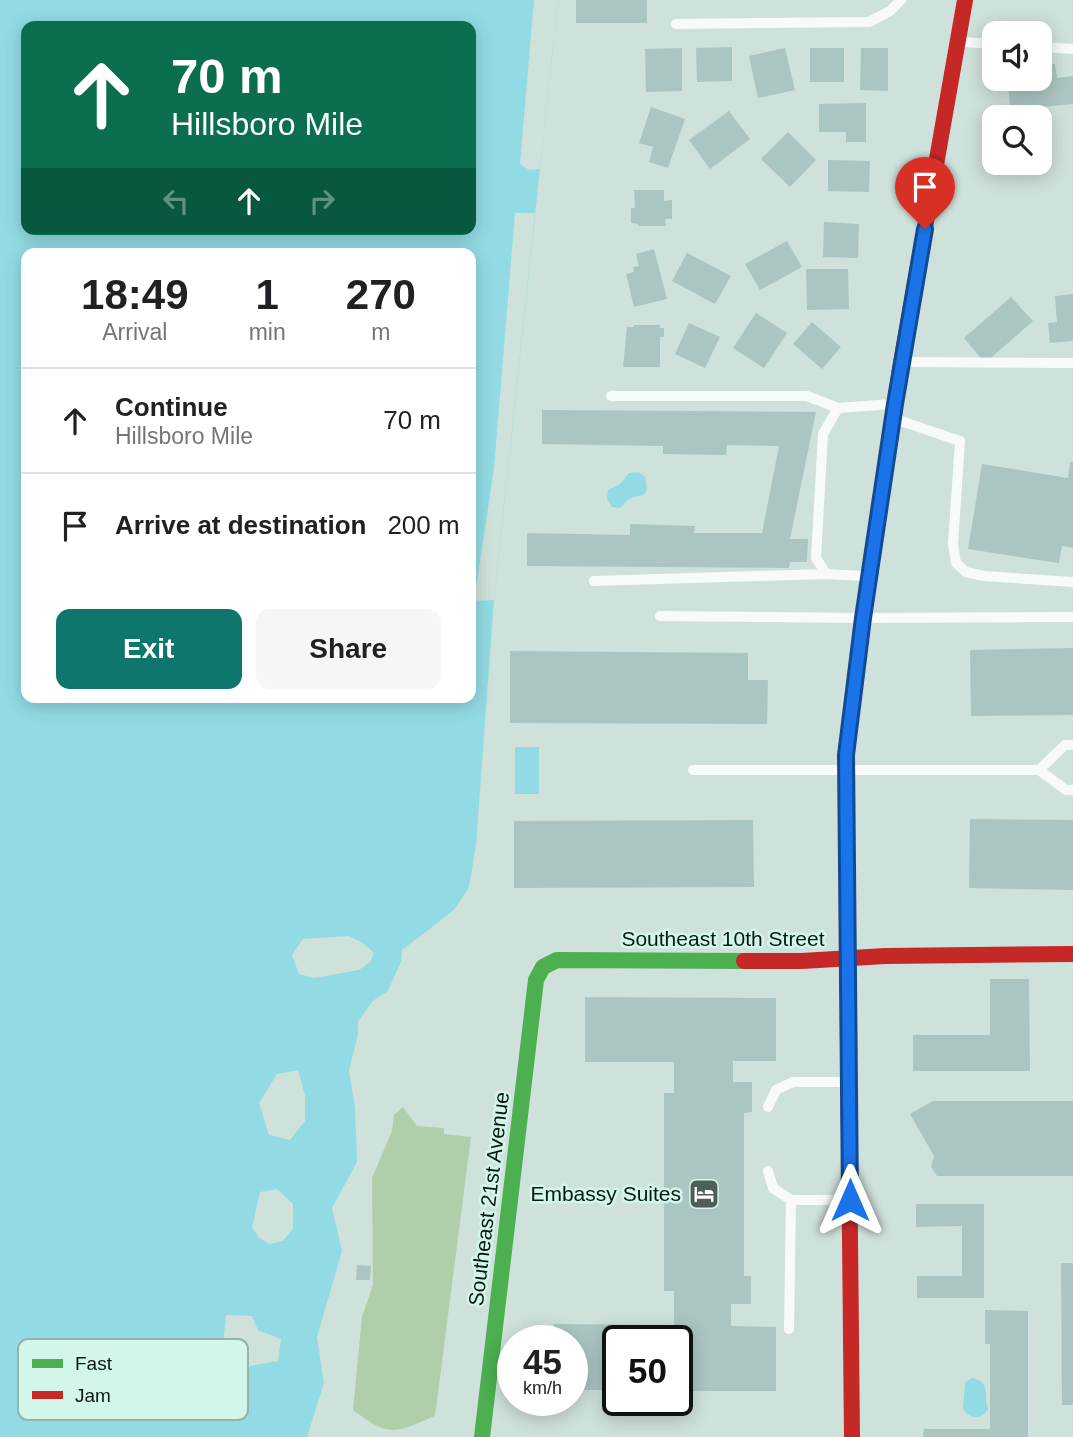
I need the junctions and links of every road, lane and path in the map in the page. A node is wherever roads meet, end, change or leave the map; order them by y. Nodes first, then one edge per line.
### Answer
1 (901, 0) edge
2 (965, 0) edge
3 (676, 24) dead end
4 (958, 42) junction
5 (982, 43) edge
6 (1052, 48) edge
7 (1073, 49) edge
8 (901, 362) junction
9 (1073, 363) edge
10 (611, 396) dead end
11 (838, 408) junction
12 (894, 411) junction
13 (826, 574) junction
14 (869, 576) junction
15 (594, 581) dead end
16 (1073, 582) edge
17 (660, 616) dead end
18 (1073, 617) edge
19 (863, 618) junction
20 (1073, 746) edge
21 (692, 770) dead end
22 (1039, 770) junction
23 (846, 771) junction
24 (1073, 790) edge
25 (1073, 954) edge
26 (849, 958) junction
27 (543, 967) joint
28 (850, 1082) junction
29 (768, 1107) dead end
30 (768, 1171) dead end
31 (791, 1200) junction
32 (850, 1200) junction
33 (789, 1329) dead end
34 (482, 1437) edge
35 (852, 1437) edge

1 - 3 lane
2 - 4 main road
4 - 5 lane
4 - 8 main road
6 - 7 lane
8 - 9 lane
8 - 12 main road
10 - 11 lane
11 - 12 lane
11 - 13 lane
12 - 14 main road
12 - 16 lane
13 - 14 lane
13 - 15 lane
14 - 19 main road
17 - 19 lane
18 - 19 lane
19 - 23 main road
20 - 22 lane
21 - 23 lane
22 - 23 lane
22 - 24 lane
23 - 26 main road
25 - 26 main road, Southeast 10th Street
26 - 27 main road, Southeast 10th Street
26 - 28 main road
27 - 34 main road, Southeast 21st Avenue
28 - 29 lane
28 - 32 main road
30 - 31 lane
31 - 32 lane
31 - 33 lane
32 - 35 main road

